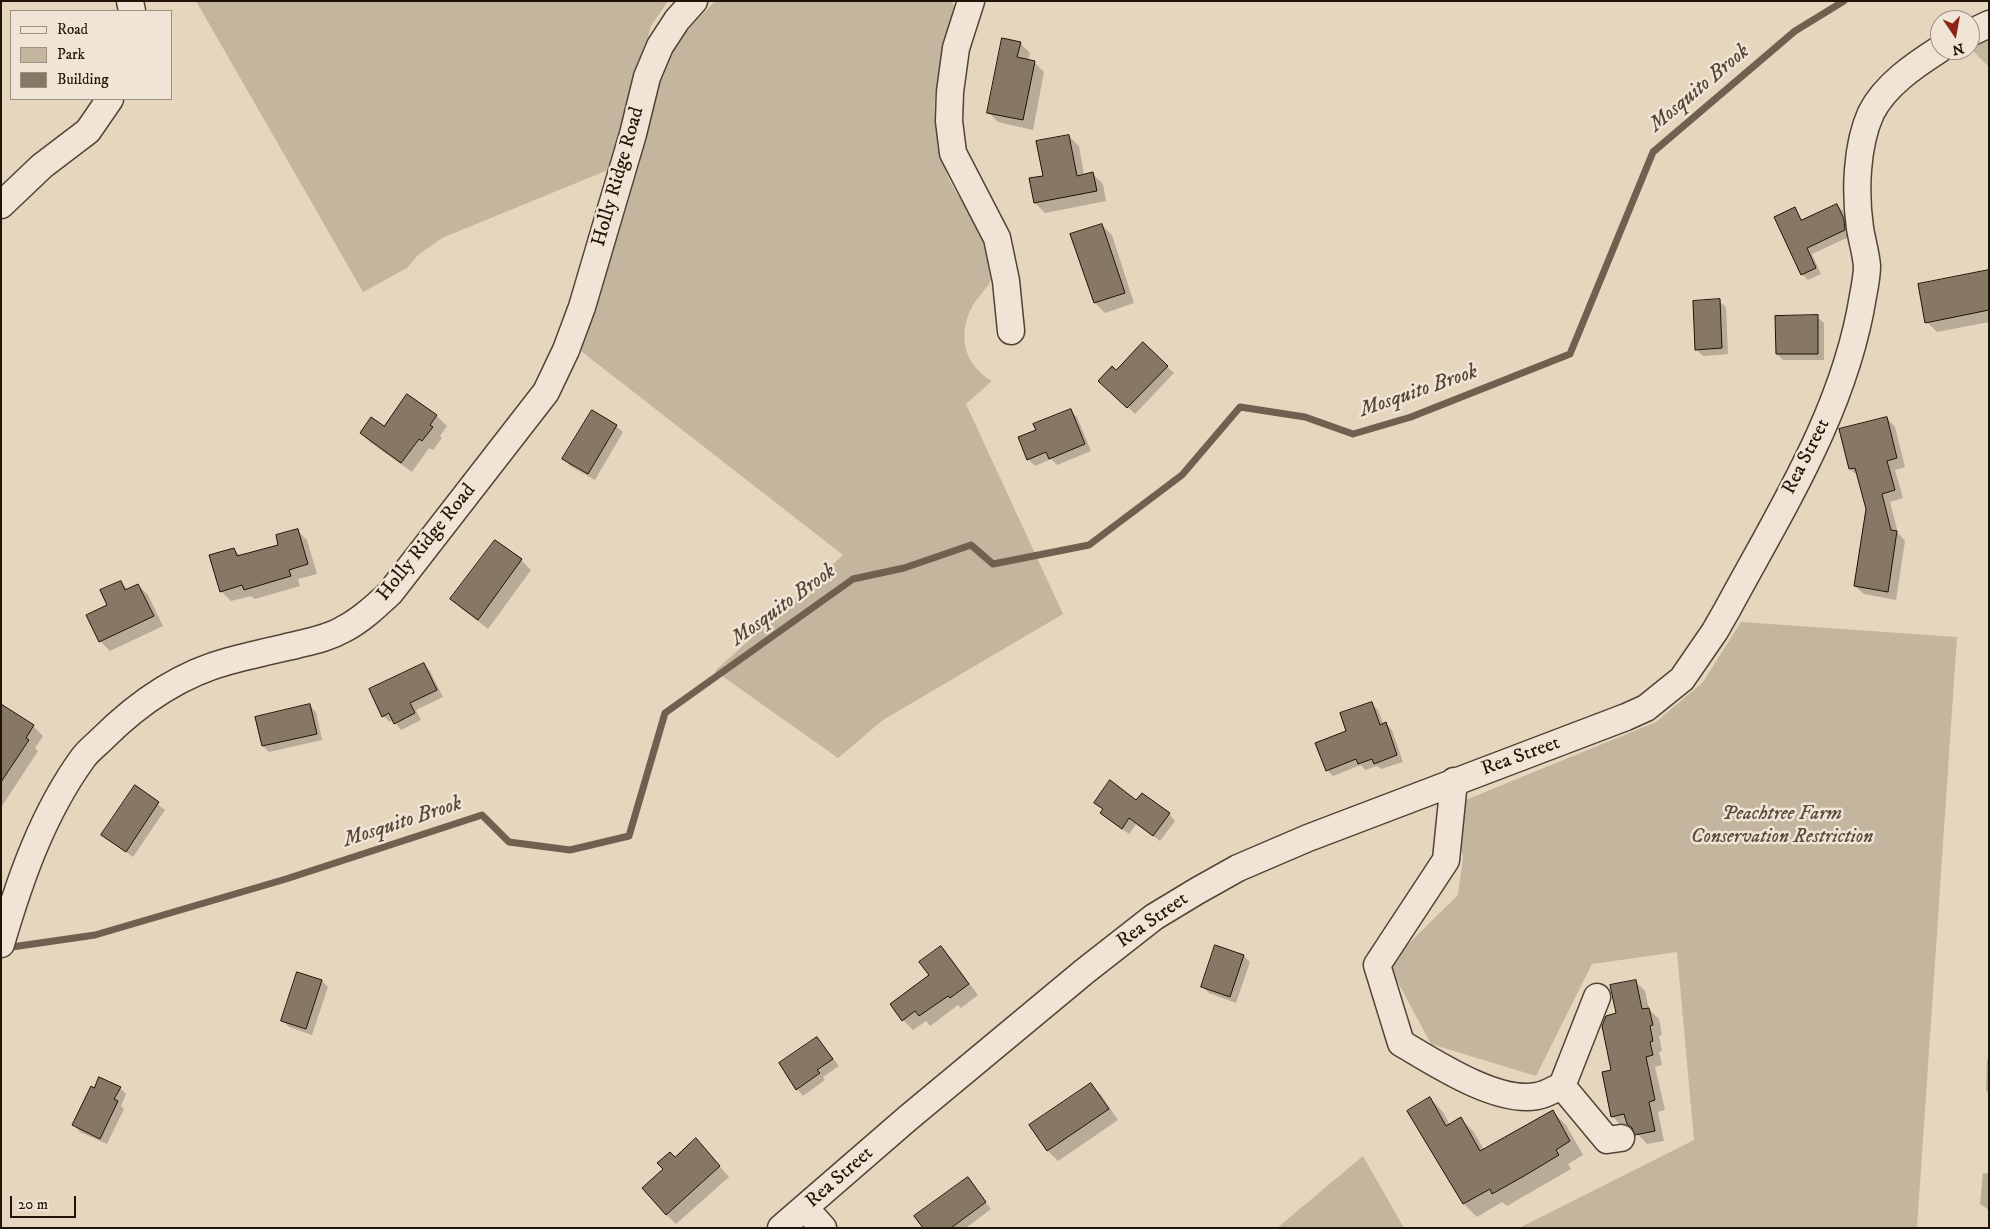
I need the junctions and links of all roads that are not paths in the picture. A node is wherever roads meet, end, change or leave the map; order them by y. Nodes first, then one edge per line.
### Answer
1 (694, 1) edge
2 (971, 1) edge
3 (1930, 56) edge
4 (109, 100) edge
5 (1, 205) edge
6 (1010, 331) dead end
7 (1454, 782) junction
8 (3, 939) edge
9 (1597, 997) dead end
10 (1562, 1086) junction
11 (1621, 1138) dead end
12 (805, 1208) junction
13 (781, 1228) edge
14 (822, 1228) edge

1 - 8 street, Holly Ridge Road
2 - 6 street
3 - 7 street, Rea Street
4 - 5 street
7 - 10 street
7 - 12 street, Rea Street
9 - 10 street
10 - 11 street
12 - 13 street, Rea Street
12 - 14 street

